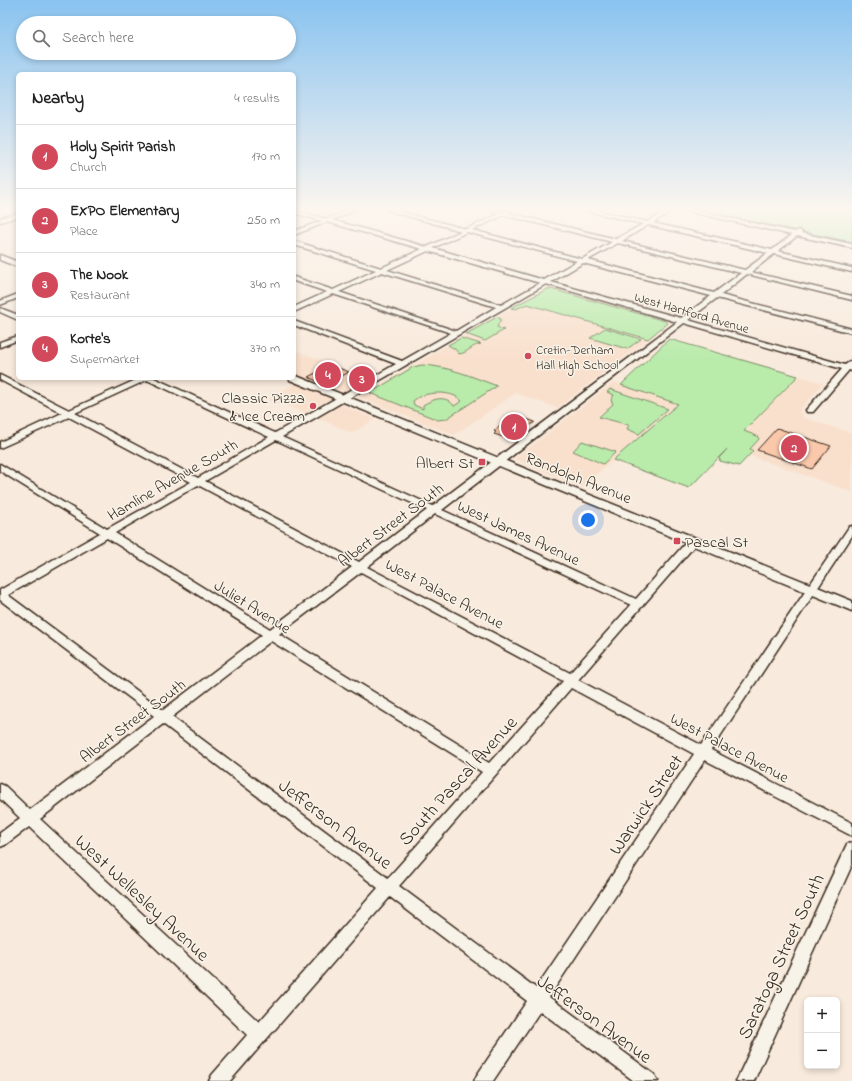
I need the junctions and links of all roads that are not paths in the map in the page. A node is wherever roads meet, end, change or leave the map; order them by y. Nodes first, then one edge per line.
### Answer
1 (351, 260) edge
2 (402, 260) edge
3 (468, 260) edge
4 (698, 260) edge
5 (762, 260) edge
6 (810, 260) edge
7 (582, 261) joint
8 (382, 270) junction
9 (852, 270) edge
10 (746, 272) junction
11 (296, 280) edge
12 (544, 282) junction
13 (16, 291) edge
14 (333, 292) junction
15 (0, 296) edge
16 (715, 296) junction
17 (16, 297) edge
18 (852, 298) edge
19 (0, 303) edge
20 (502, 307) junction
21 (296, 309) edge
22 (0, 310) edge
23 (16, 317) edge
24 (682, 321) junction
25 (296, 324) edge
26 (852, 331) edge
27 (456, 333) junction
28 (16, 339) edge
29 (0, 345) edge
30 (402, 364) junction
31 (850, 366) edge
32 (0, 377) edge
33 (296, 379) edge
34 (143, 380) edge
35 (151, 380) edge
36 (343, 398) junction
37 (810, 410) dead end
38 (69, 413) junction
39 (275, 437) junction
40 (0, 445) edge
41 (498, 461) junction
42 (0, 467) edge
43 (198, 481) junction
44 (434, 510) junction
45 (852, 529) edge
46 (107, 533) junction
47 (693, 541) junction
48 (360, 567) junction
49 (812, 589) junction
50 (0, 595) edge
51 (638, 604) junction
52 (852, 606) edge
53 (270, 635) junction
54 (570, 681) junction
55 (163, 716) junction
56 (703, 752) junction
57 (490, 771) junction
58 (0, 790) edge
59 (30, 818) junction
60 (852, 830) edge
61 (0, 840) edge
62 (852, 849) edge
63 (388, 887) junction
64 (537, 1000) junction
65 (259, 1034) junction
66 (218, 1081) edge
67 (483, 1081) edge
68 (649, 1081) edge
69 (745, 1081) edge

1 - 8 street
2 - 8 street
3 - 12 street, West Hartford Avenue
4 - 10 street
5 - 10 street, Albert Street South
6 - 9 street
7 - 12 street, Hamline Avenue South
7 - 16 street
8 - 14 street
8 - 20 street
10 - 16 street, Albert Street South
10 - 18 street
11 - 14 street
12 - 20 street, Hamline Avenue South
12 - 24 street, West Hartford Avenue
13 - 15 street
14 - 21 street
14 - 27 street
16 - 24 street, Albert Street South
16 - 26 street
17 - 19 street
20 - 27 street, Hamline Avenue South
22 - 23 street
24 - 31 street, West Hartford Avenue
24 - 41 street, Albert Street South
25 - 30 street
27 - 30 street, Hamline Avenue South
28 - 29 street
30 - 36 street, Hamline Avenue South
31 - 37 street
32 - 38 street, West Palace Avenue
33 - 36 main road, Randolph Avenue
34 - 38 street
35 - 39 street, West James Avenue
36 - 39 street, Hamline Avenue South
36 - 41 main road, Randolph Avenue
38 - 40 street
38 - 43 street, West Palace Avenue
39 - 43 street, Hamline Avenue South
39 - 44 street, West James Avenue
41 - 44 street, Albert Street South
41 - 47 main road, Randolph Avenue
42 - 46 street, Juliet Avenue
43 - 46 street, Hamline Avenue South
43 - 48 street, West Palace Avenue
44 - 48 street, Albert Street South
44 - 51 street, West James Avenue
45 - 49 street, Warwick Street
46 - 50 street, Hamline Avenue South
46 - 53 street, Juliet Avenue
47 - 49 main road, Randolph Avenue
47 - 51 street, South Pascal Avenue
48 - 53 street, Albert Street South
48 - 54 street, West Palace Avenue
49 - 52 main road, Randolph Avenue
49 - 56 street, Warwick Street
50 - 55 street, Jefferson Avenue
51 - 54 street, South Pascal Avenue
53 - 55 street, Albert Street South
53 - 57 street, Juliet Avenue
54 - 56 street, West Palace Avenue
54 - 57 street, South Pascal Avenue
55 - 59 street, Albert Street South
55 - 63 street, Jefferson Avenue
56 - 60 street, West Palace Avenue
56 - 64 street, Warwick Street
57 - 63 street, South Pascal Avenue
58 - 59 street, West Wellesley Avenue
59 - 61 street, Albert Street South
59 - 65 street, West Wellesley Avenue
62 - 69 street, Saratoga Street South
63 - 64 street, Jefferson Avenue
63 - 65 street, South Pascal Avenue
64 - 67 street, Warwick Street
64 - 68 street, Jefferson Avenue
65 - 66 street, South Pascal Avenue

